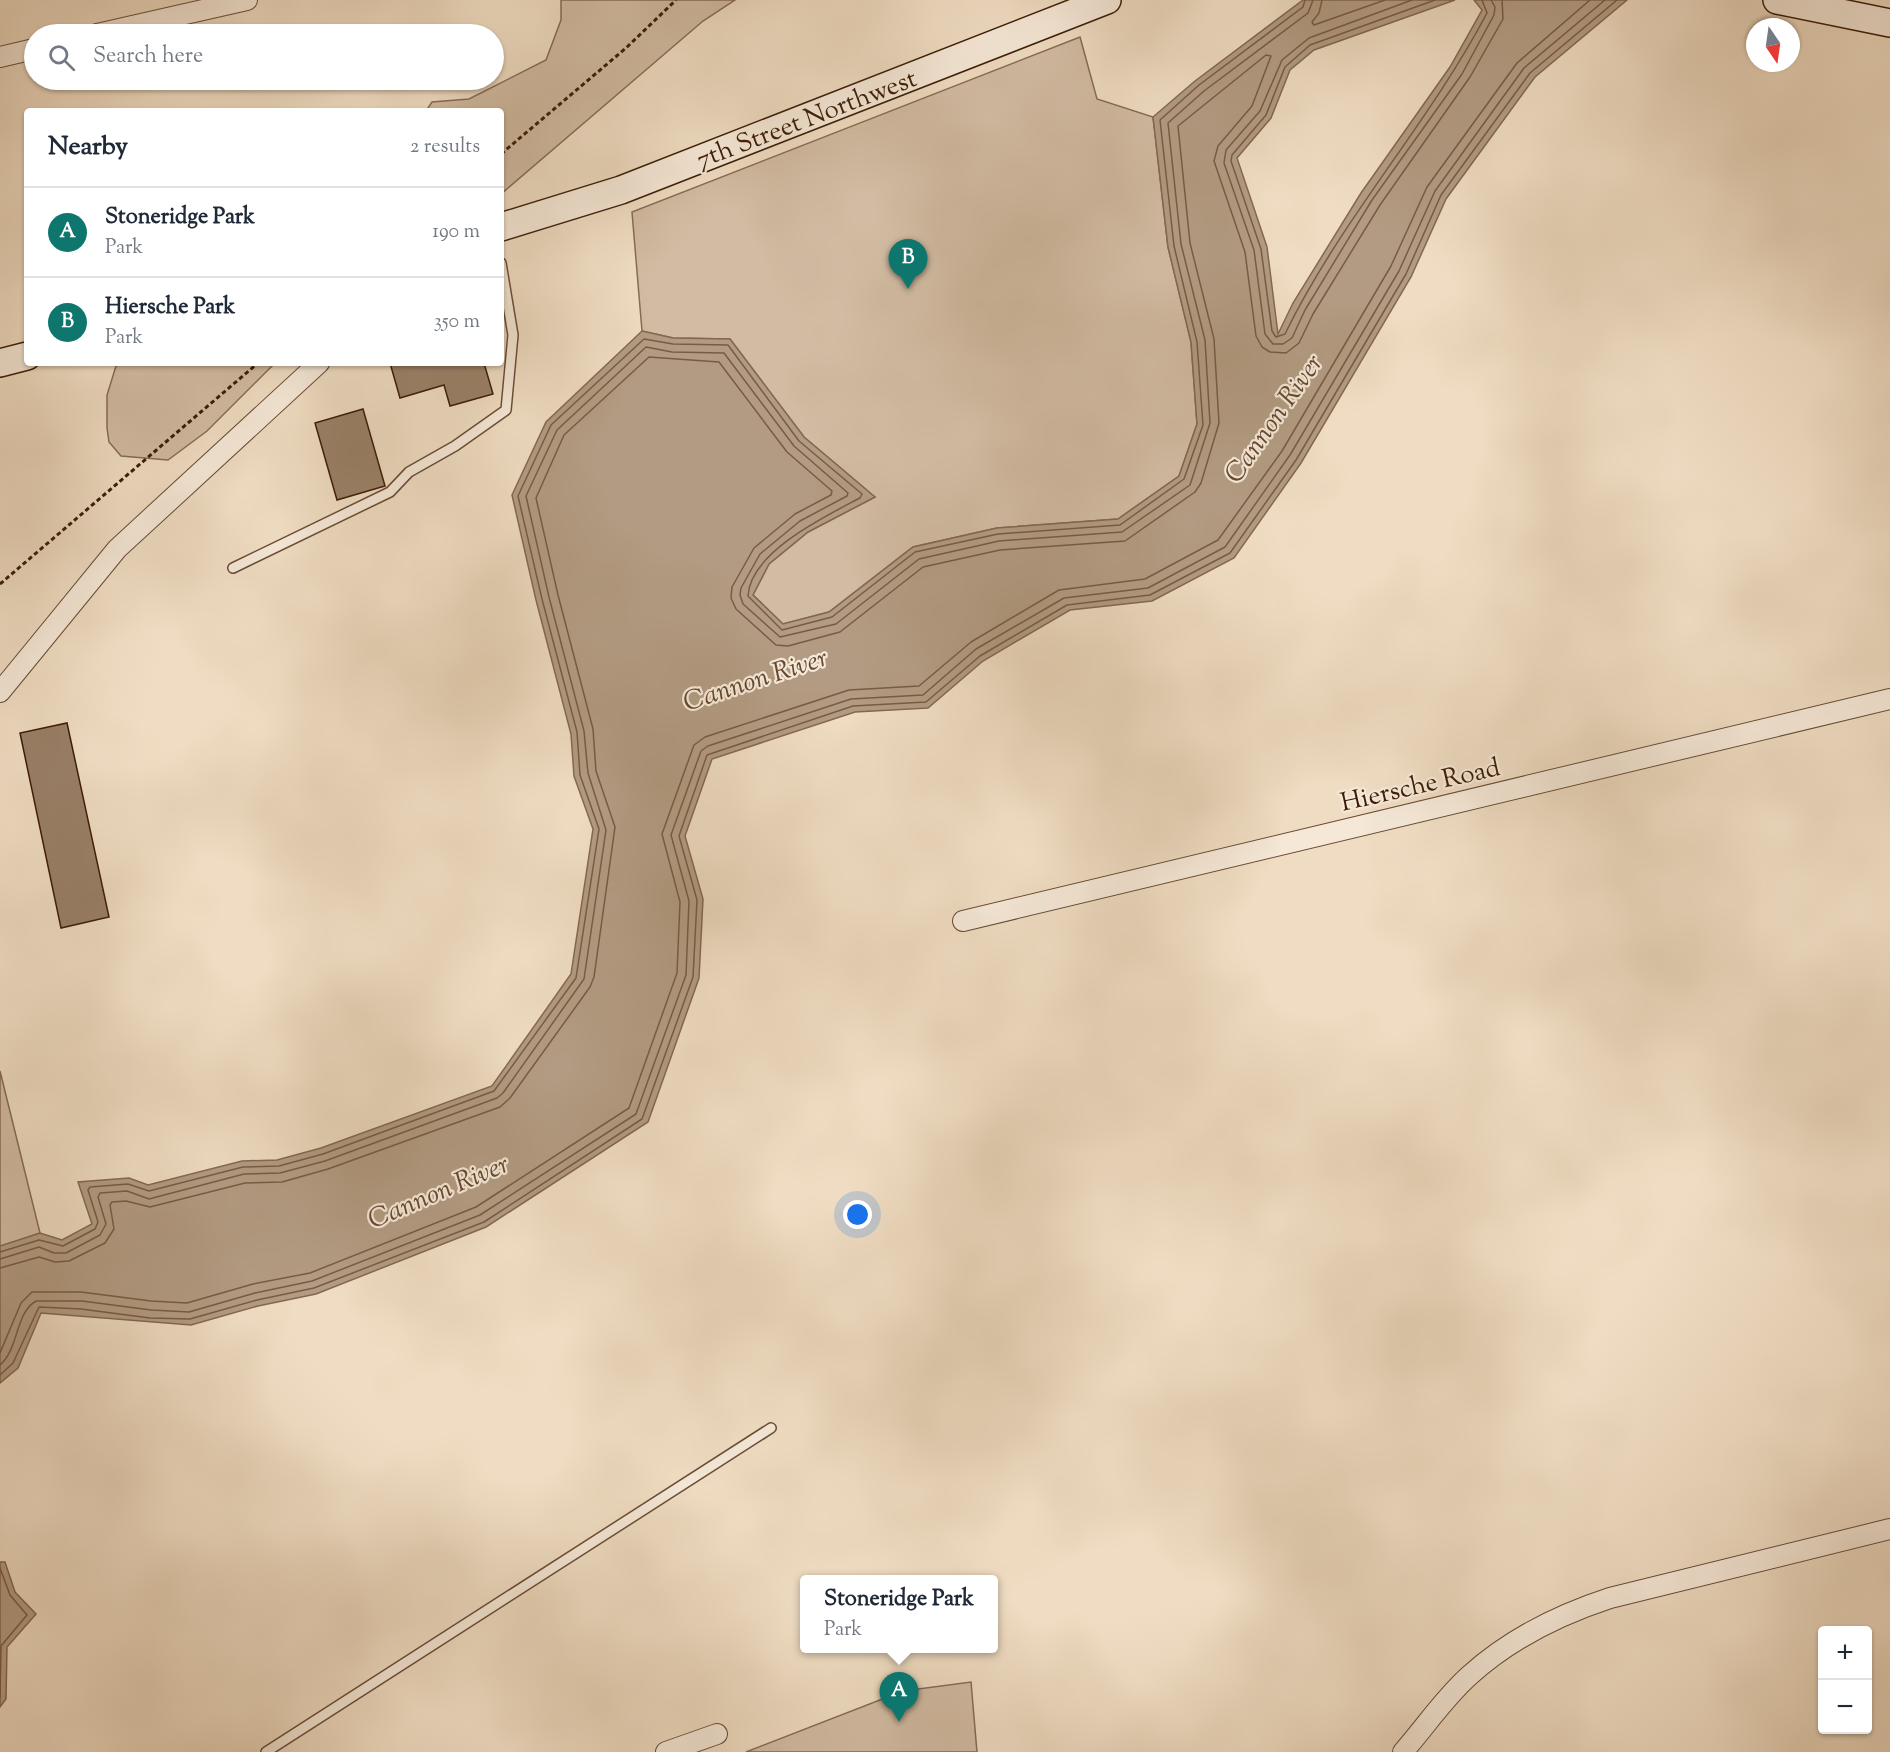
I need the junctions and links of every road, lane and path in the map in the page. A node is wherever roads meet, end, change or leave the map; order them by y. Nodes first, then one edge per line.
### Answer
1 (247, 0) edge
2 (676, 0) edge
3 (1107, 0) edge
4 (1777, 0) edge
5 (1890, 23) edge
6 (141, 24) edge
7 (24, 51) edge
8 (0, 57) edge
9 (504, 151) edge
10 (504, 225) edge
11 (504, 281) edge
12 (24, 357) edge
13 (0, 363) edge
14 (254, 366) edge
15 (316, 366) edge
16 (233, 567) dead end
17 (0, 584) edge
18 (0, 692) edge
19 (1890, 699) edge
20 (963, 921) dead end
21 (771, 1428) dead end
22 (1890, 1529) edge
23 (717, 1734) dead end
24 (266, 1752) edge
25 (666, 1752) edge
26 (1403, 1752) edge

1 - 6 street
2 - 9 path
3 - 10 street, 7th Street Northwest
4 - 5 street
7 - 8 street
11 - 16 lane
12 - 13 street
14 - 17 path
15 - 18 street
19 - 20 street, Hiersche Road
21 - 24 lane
22 - 26 street
23 - 25 street

